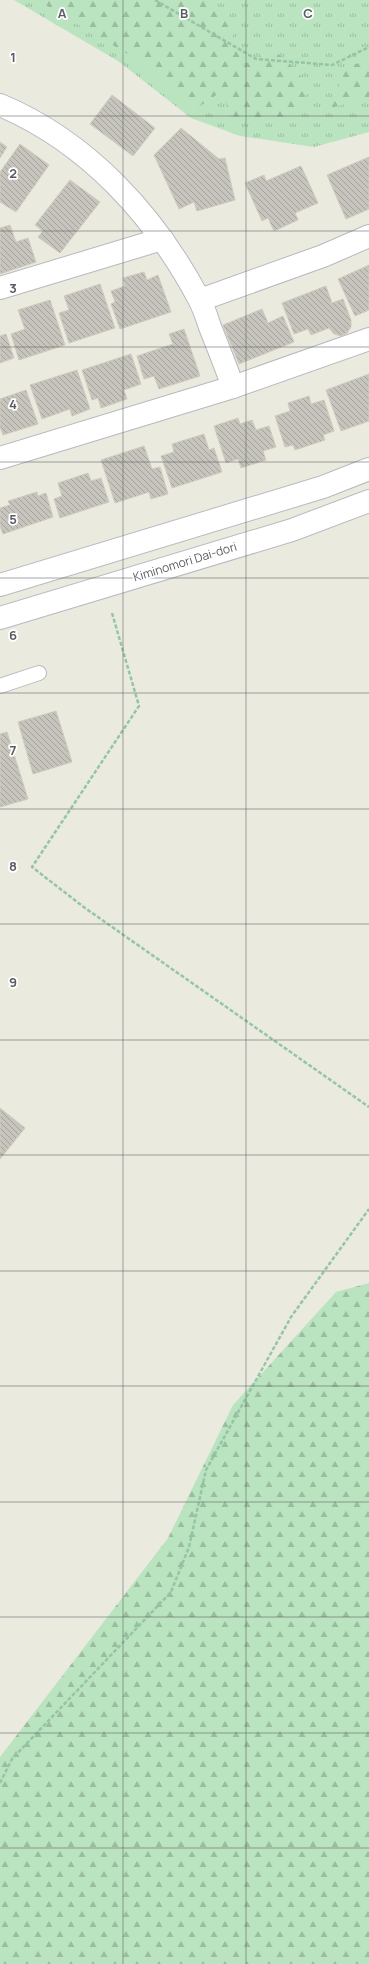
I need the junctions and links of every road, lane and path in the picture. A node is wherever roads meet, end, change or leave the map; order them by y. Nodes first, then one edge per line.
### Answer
1 (155, 0) edge
2 (369, 47) edge
3 (0, 105) edge
4 (369, 236) edge
5 (162, 239) junction
6 (0, 288) edge
7 (200, 300) junction
8 (369, 339) edge
9 (233, 387) junction
10 (0, 458) edge
11 (369, 469) edge
12 (369, 501) edge
13 (93, 556) junction
14 (0, 585) edge
15 (104, 586) junction
16 (0, 618) edge
17 (39, 673) dead end
18 (0, 686) edge
19 (369, 1107) edge
20 (369, 1209) edge
21 (0, 1783) edge

1 - 2 path
3 - 5 street
4 - 7 street
5 - 6 street
5 - 7 street
7 - 9 street
8 - 9 street
9 - 10 street
11 - 13 street
12 - 15 street, Kiminomori Dai-dori
13 - 14 street
13 - 15 street
15 - 16 street, Kiminomori Dai-dori
15 - 19 path
17 - 18 lane
20 - 21 path

